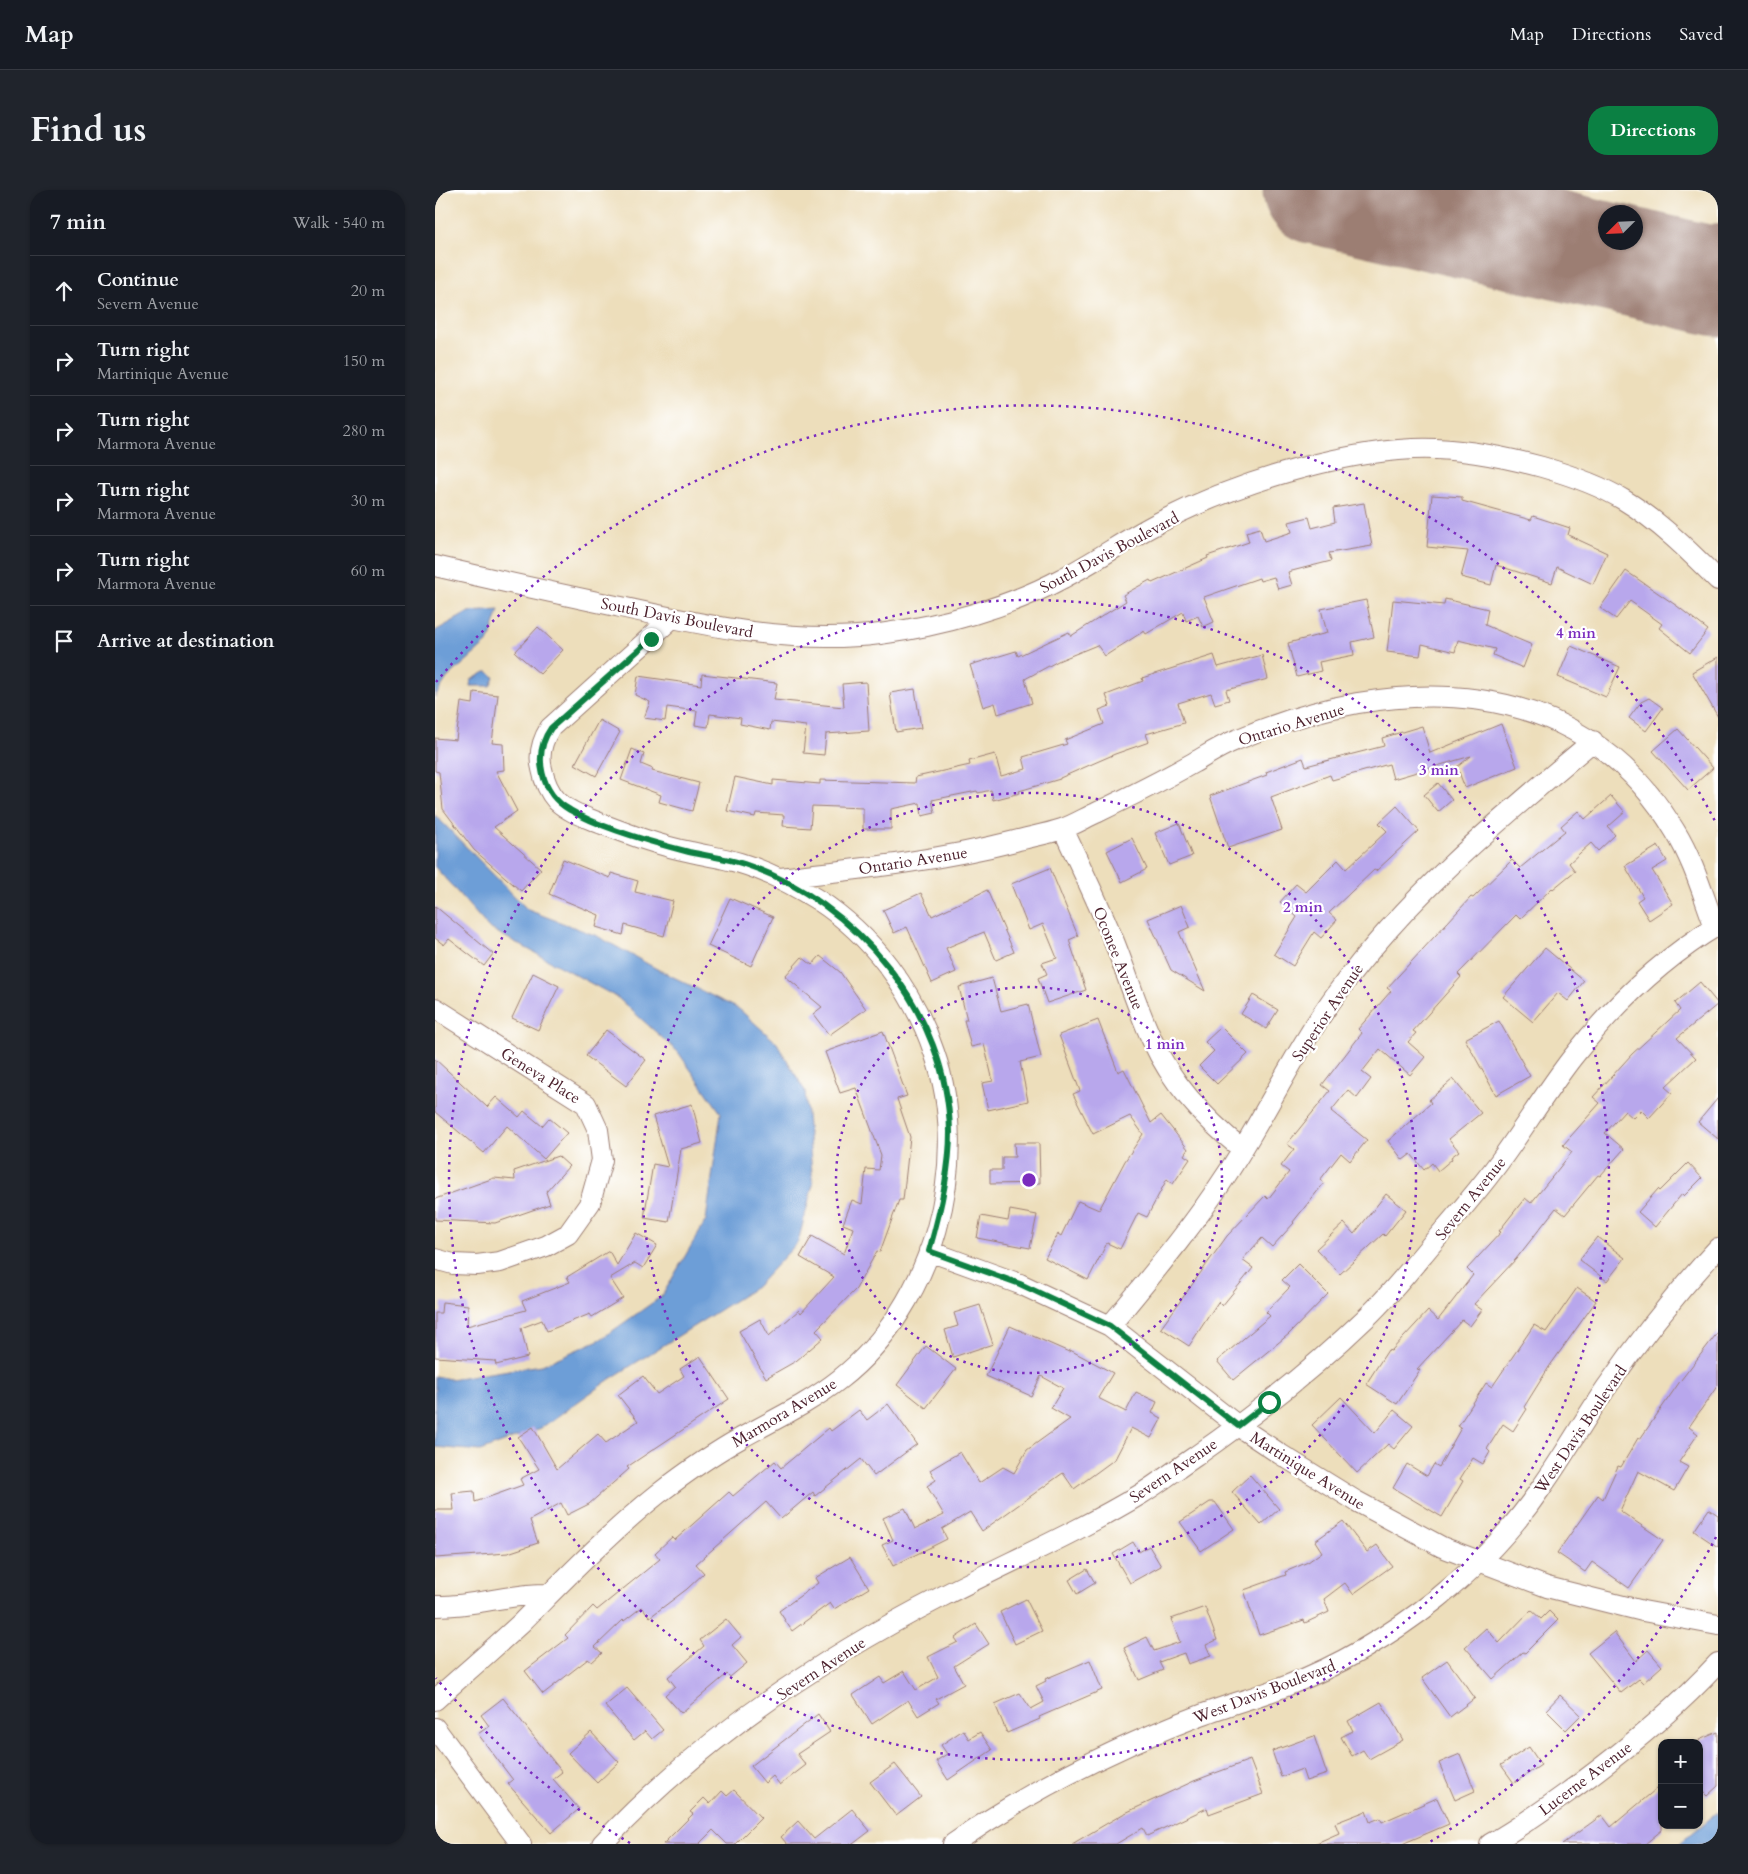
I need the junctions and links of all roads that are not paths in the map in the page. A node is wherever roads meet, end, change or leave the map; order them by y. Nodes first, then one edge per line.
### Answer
1 (435, 566) edge
2 (1718, 580) edge
3 (671, 619) junction
4 (1593, 741) junction
5 (1063, 829) junction
6 (779, 878) junction
7 (1716, 926) edge
8 (435, 1008) edge
9 (1242, 1149) junction
10 (1718, 1248) edge
11 (929, 1251) junction
12 (435, 1259) edge
13 (1110, 1326) junction
14 (1238, 1426) junction
15 (1480, 1562) junction
16 (549, 1594) junction
17 (435, 1606) edge
18 (1718, 1625) edge
19 (1718, 1663) edge
20 (435, 1700) edge
21 (435, 1728) edge
22 (521, 1844) edge
23 (601, 1844) edge
24 (953, 1844) edge
25 (1490, 1844) edge

1 - 3 street, South Davis Boulevard
2 - 3 street, South Davis Boulevard
3 - 6 street, Marmora Avenue
4 - 5 street, Ontario Avenue
4 - 7 street, Ontario Avenue
4 - 9 street, Superior Avenue
5 - 6 street, Ontario Avenue
5 - 9 street, Oconee Avenue
6 - 11 street, Marmora Avenue
7 - 14 street, Severn Avenue
8 - 12 street, Geneva Place
9 - 13 street, Superior Avenue
10 - 15 street, West Davis Boulevard
11 - 13 street, Martinique Avenue
11 - 16 street, Marmora Avenue
13 - 14 street, Martinique Avenue
14 - 15 street, Martinique Avenue
14 - 23 street, Severn Avenue
15 - 18 street, Martinique Avenue
15 - 24 street, West Davis Boulevard
16 - 17 street
16 - 20 street, Marmora Avenue
19 - 25 street, Lucerne Avenue
21 - 22 street

